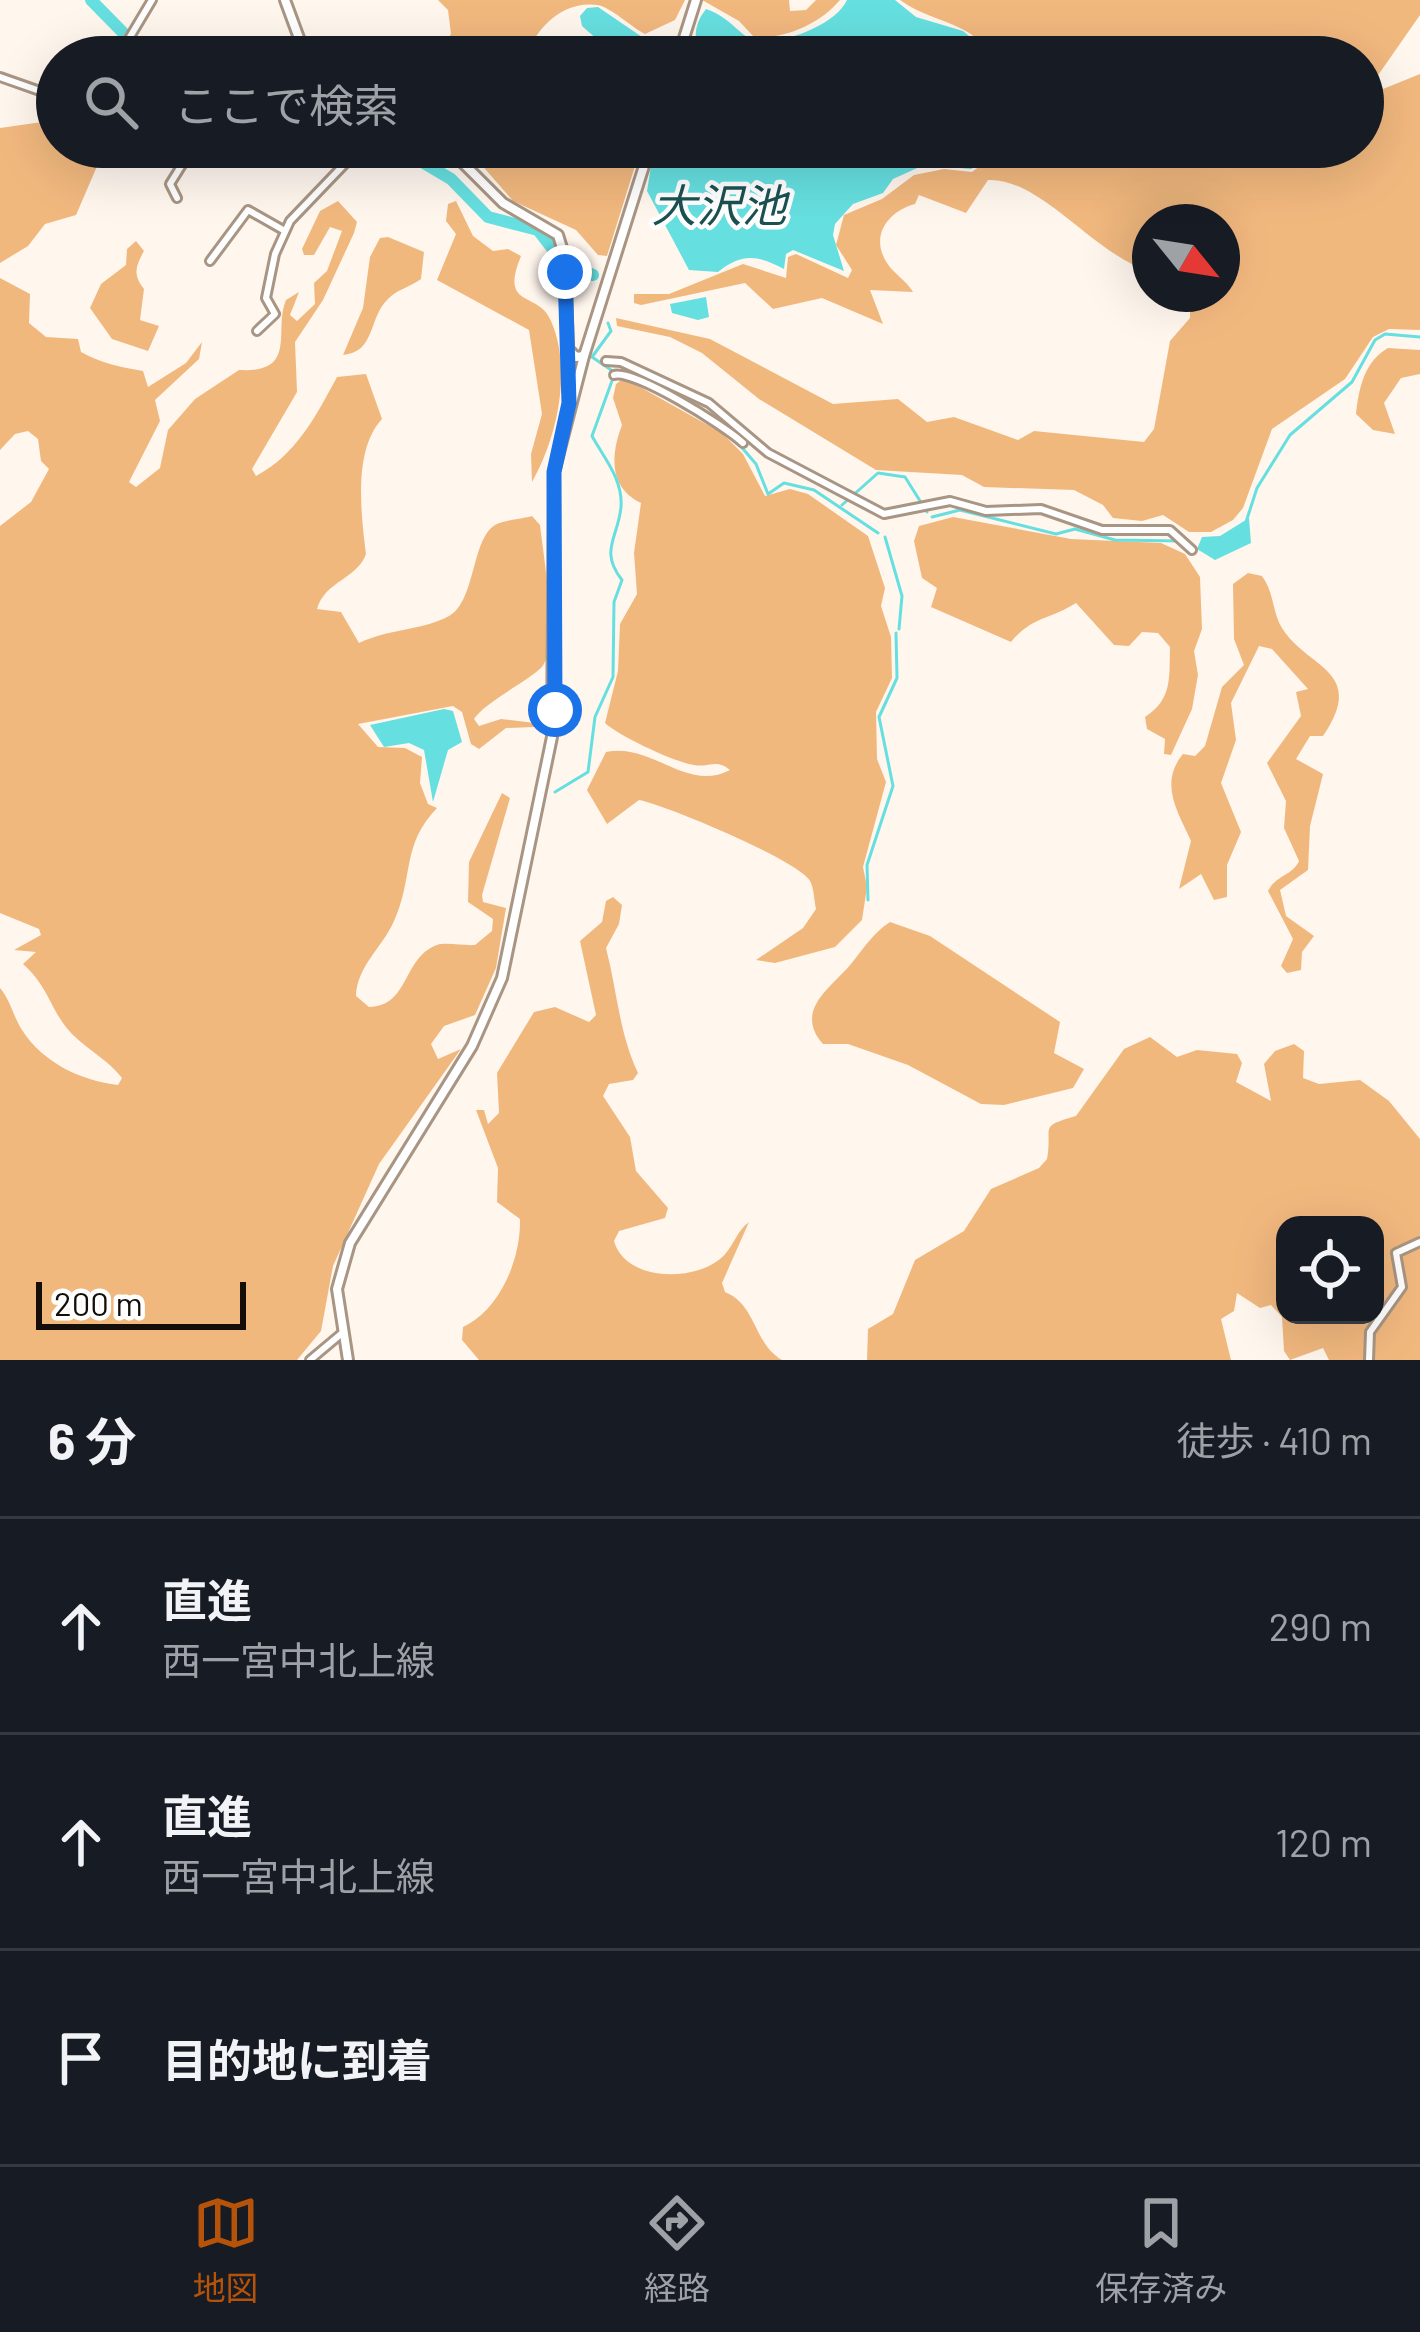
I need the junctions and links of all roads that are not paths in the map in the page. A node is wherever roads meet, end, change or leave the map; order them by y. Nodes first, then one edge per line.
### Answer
1 (152, 0) edge
2 (285, 0) edge
3 (696, 0) edge
4 (130, 36) edge
5 (298, 36) edge
6 (685, 36) edge
7 (0, 77) edge
8 (36, 90) edge
9 (180, 168) edge
10 (342, 168) edge
11 (469, 168) edge
12 (643, 168) edge
13 (177, 198) dead end
14 (285, 231) junction
15 (210, 261) dead end
16 (257, 332) dead end
17 (568, 349) junction
18 (584, 356) junction
19 (606, 361) dead end
20 (614, 375) dead end
21 (569, 403) junction
22 (743, 443) dead end
23 (1192, 550) dead end
24 (1420, 1242) edge
25 (341, 1334) junction
26 (310, 1360) edge
27 (347, 1360) edge
28 (1369, 1360) edge

1 - 4 street
2 - 5 main road
3 - 6 main road
7 - 8 street
9 - 13 street
10 - 14 street
11 - 17 main road
12 - 18 main road
14 - 15 street
14 - 16 street
17 - 18 main road
17 - 21 main road
18 - 21 main road
19 - 23 street
20 - 22 street
21 - 25 main road
24 - 28 street
25 - 26 street
25 - 27 main road

